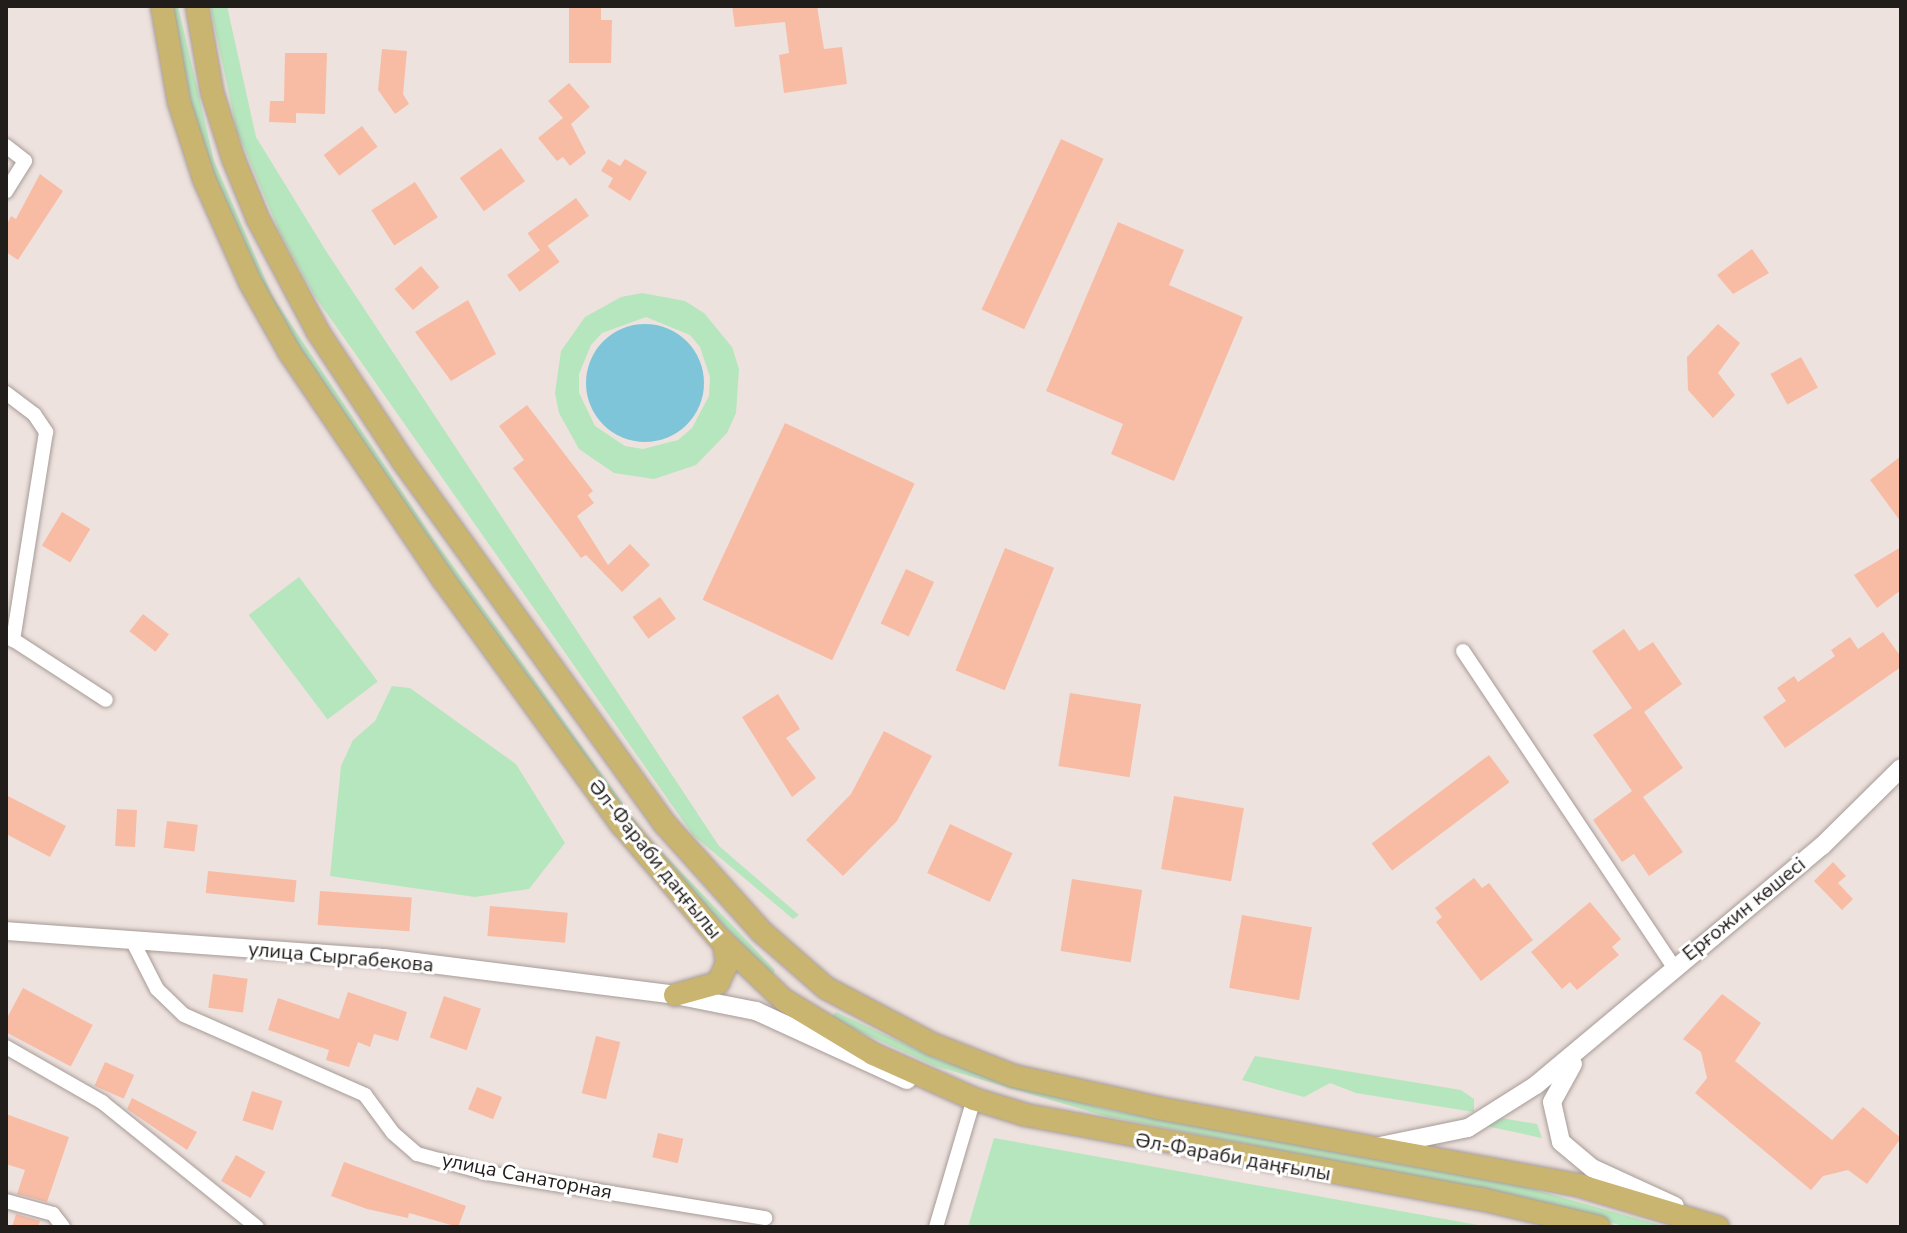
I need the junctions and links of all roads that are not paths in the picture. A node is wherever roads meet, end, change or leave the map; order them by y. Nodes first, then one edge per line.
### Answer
1 (162, 6) edge
2 (197, 6) edge
3 (6, 146) edge
4 (6, 192) edge
5 (6, 393) edge
6 (10, 637) edge
7 (1463, 651) dead end
8 (106, 700) dead end
9 (1901, 768) edge
10 (6, 931) edge
11 (132, 940) junction
12 (724, 943) junction
13 (1673, 966) junction
14 (675, 995) junction
15 (6, 1047) edge
16 (1585, 1047) junction
17 (974, 1099) junction
18 (1380, 1146) junction
19 (6, 1201) edge
20 (765, 1218) dead end
21 (63, 1227) edge
22 (257, 1227) edge
23 (936, 1227) edge
24 (1599, 1227) edge
25 (1720, 1227) edge

1 - 12 main road, Әл-Фараби даңғылы
2 - 18 main road, Әл-Фараби даңғылы
3 - 4 street
5 - 6 street
6 - 8 street
7 - 13 street
9 - 13 street, Ерғожин көшесі
10 - 11 street, улица Сыргабекова
11 - 14 street, улица Сыргабекова
11 - 20 street, улица Санаторная
12 - 14 main road
12 - 17 main road, Әл-Фараби даңғылы
13 - 16 street, Ерғожин көшесі
14 - 17 street, улица Сыргабекова
15 - 22 street
16 - 18 street, Ерғожин көшесі
16 - 25 street, Ерғожин көшесі
17 - 23 street
17 - 24 main road, Әл-Фараби даңғылы
18 - 25 main road, Әл-Фараби даңғылы
19 - 21 street

